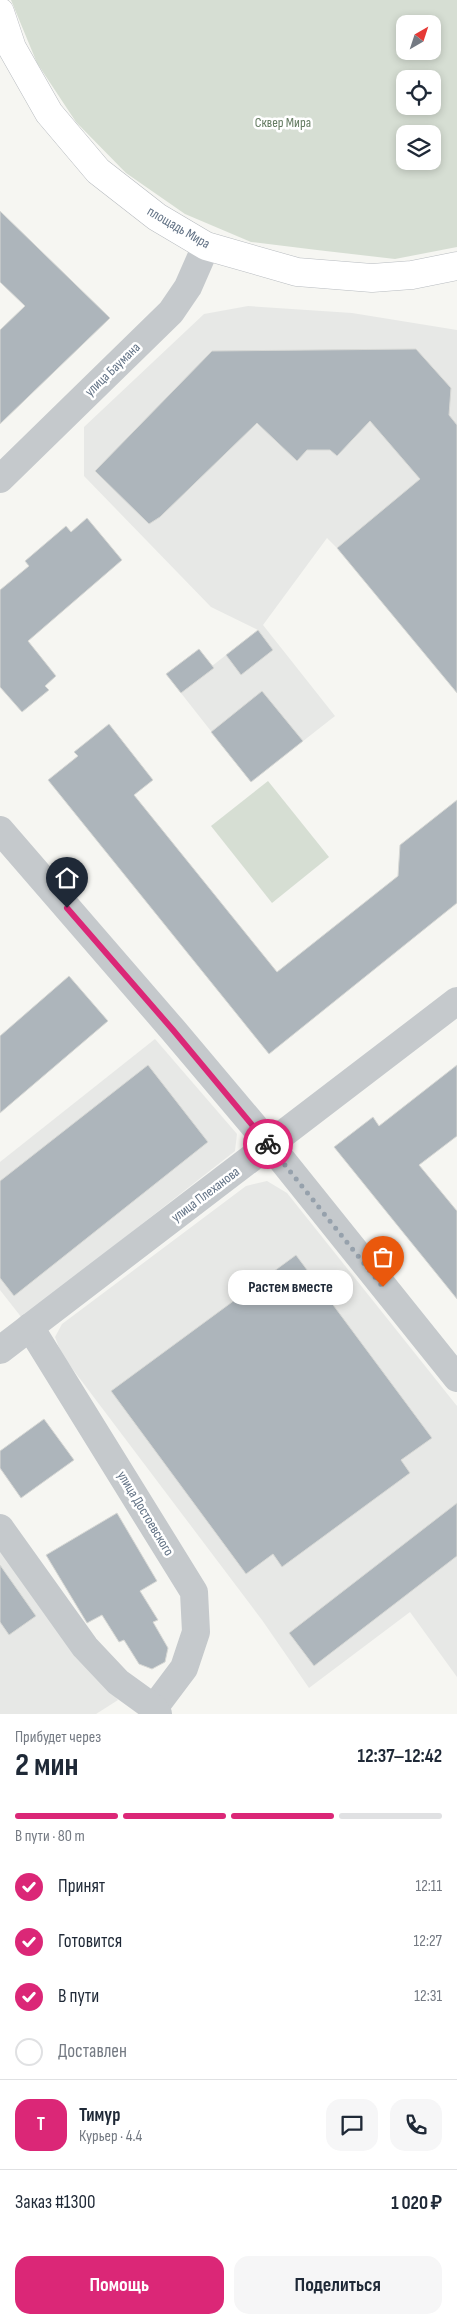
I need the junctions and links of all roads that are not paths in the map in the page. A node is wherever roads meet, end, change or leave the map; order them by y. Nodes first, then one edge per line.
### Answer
1 (0, 12) edge
2 (206, 246) junction
3 (457, 266) edge
4 (412, 275) junction
5 (457, 288) edge
6 (0, 479) edge
7 (0, 830) edge
8 (457, 1001) edge
9 (270, 1145) junction
10 (30, 1327) junction
11 (0, 1350) edge
12 (457, 1378) edge
13 (0, 1528) edge
14 (156, 1711) edge

1 - 2 main road, площадь Мира
2 - 4 main road, площадь Мира
2 - 6 street, улица Баумана
3 - 4 main road, площадь Мира
4 - 5 main road
7 - 9 street
8 - 9 street, улица Плеханова
9 - 10 street, улица Плеханова
9 - 12 street
10 - 11 street, улица Плеханова
10 - 14 street, улица Достоевского
13 - 14 street, улица Достоевского

